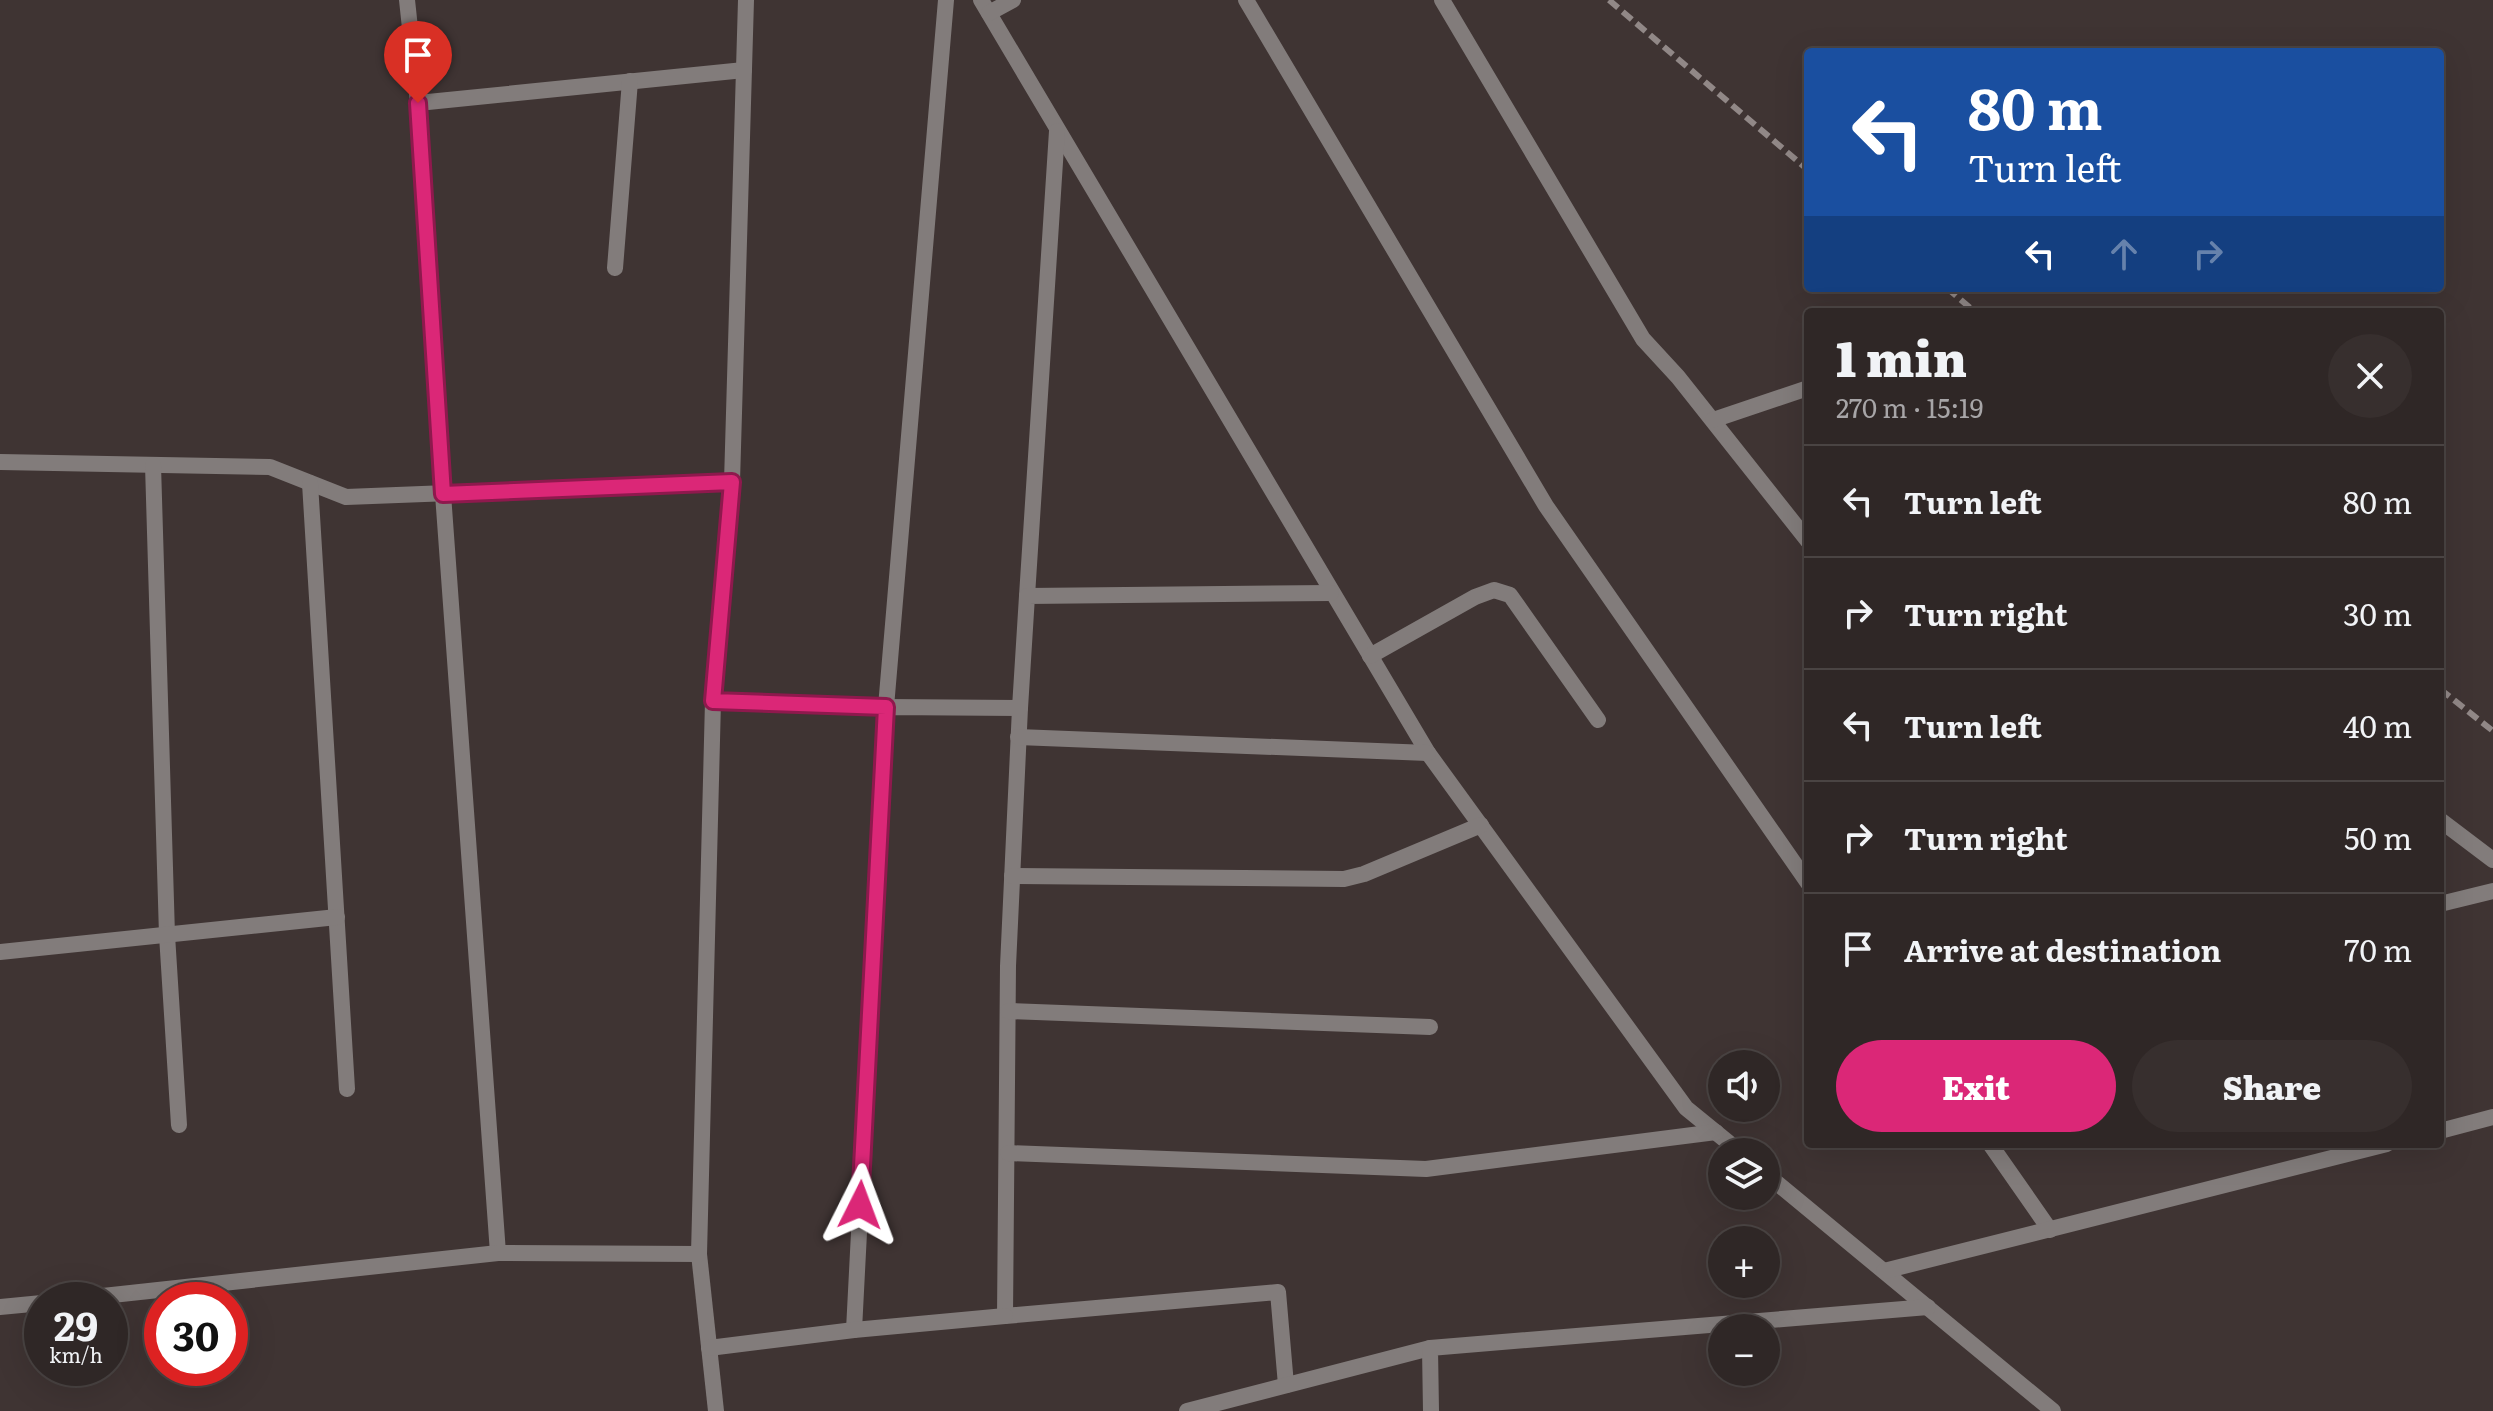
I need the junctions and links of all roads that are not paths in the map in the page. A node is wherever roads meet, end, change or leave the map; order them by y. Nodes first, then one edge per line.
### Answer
1 (407, 0) edge
2 (746, 0) edge
3 (946, 0) edge
4 (1013, 0) edge
5 (1246, 0) edge
6 (1442, 0) edge
7 (985, 7) edge
8 (744, 70) junction
9 (630, 81) junction
10 (418, 103) junction
11 (1057, 131) junction
12 (615, 268) dead end
13 (1804, 389) edge
14 (1713, 420) junction
15 (0, 462) edge
16 (153, 465) junction
17 (732, 482) junction
18 (310, 483) junction
19 (443, 494) junction
20 (1804, 536) edge
21 (1331, 593) junction
22 (1027, 596) junction
23 (1370, 656) junction
24 (713, 701) junction
25 (886, 707) junction
26 (1020, 708) junction
27 (1598, 720) dead end
28 (1018, 737) junction
29 (1428, 753) junction
30 (2444, 823) edge
31 (1481, 825) junction
32 (2493, 860) edge
33 (1801, 861) edge
34 (1012, 876) junction
35 (2493, 891) edge
36 (2444, 903) edge
37 (337, 917) junction
38 (167, 935) junction
39 (0, 952) edge
40 (1008, 1011) junction
41 (1430, 1027) dead end
42 (347, 1089) dead end
43 (2493, 1117) edge
44 (179, 1125) dead end
45 (2444, 1130) edge
46 (1716, 1132) junction
47 (1723, 1138) edge
48 (1993, 1148) edge
49 (2371, 1148) edge
50 (1008, 1153) junction
51 (1780, 1186) edge
52 (2050, 1230) junction
53 (498, 1253) junction
54 (699, 1254) junction
55 (1884, 1271) junction
56 (128, 1293) edge
57 (24, 1305) edge
58 (0, 1307) edge
59 (1928, 1307) junction
60 (1005, 1316) junction
61 (854, 1330) junction
62 (709, 1348) junction
63 (1430, 1348) junction
64 (1286, 1385) junction
65 (716, 1411) edge
66 (1187, 1411) edge
67 (1431, 1411) edge
68 (2052, 1411) edge

1 - 10 street
2 - 8 street
3 - 25 street
4 - 7 street
5 - 33 street
6 - 14 street
7 - 11 street
8 - 9 street
8 - 17 street
9 - 10 street
9 - 12 street
10 - 19 street
11 - 21 street
11 - 22 street
13 - 14 street
14 - 20 street
15 - 16 street
16 - 18 street
16 - 38 street
17 - 19 street
17 - 24 street
18 - 19 street
18 - 37 street
19 - 53 street
21 - 22 street
21 - 23 street
22 - 26 street
23 - 27 street
23 - 29 street
24 - 25 street
24 - 54 street
25 - 26 street
25 - 61 street
26 - 28 street
28 - 29 street
28 - 34 street
29 - 31 street
30 - 32 street
31 - 34 street
31 - 46 street
34 - 40 street
35 - 36 street
37 - 38 street
37 - 42 street
38 - 39 street
38 - 44 street
40 - 41 street
40 - 50 street
43 - 45 street
46 - 47 street
46 - 50 street
48 - 52 street
49 - 52 street
50 - 60 street
51 - 55 street
52 - 55 street
53 - 54 street
53 - 56 street
54 - 62 street
55 - 59 street
57 - 58 street
59 - 63 street
59 - 68 street
60 - 61 street
60 - 64 street
61 - 62 street
62 - 65 street
63 - 64 street
63 - 67 street
64 - 66 street

